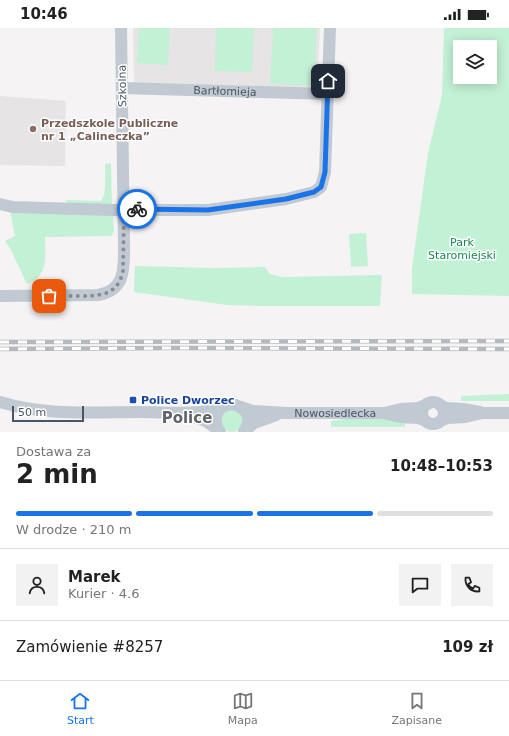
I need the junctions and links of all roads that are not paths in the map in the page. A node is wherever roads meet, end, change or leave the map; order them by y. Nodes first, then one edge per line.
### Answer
1 (121, 28) edge
2 (330, 28) edge
3 (122, 88) junction
4 (328, 94) junction
5 (0, 204) edge
6 (124, 210) junction
7 (0, 296) edge
8 (0, 402) edge
9 (434, 404) junction
10 (225, 406) junction
11 (241, 407) junction
12 (176, 412) junction
13 (287, 413) junction
14 (384, 413) junction
15 (483, 413) junction
16 (509, 413) edge
17 (426, 421) junction
18 (440, 421) junction
19 (219, 431) edge
20 (244, 432) edge

1 - 3 street, Szkolna
2 - 4 street
3 - 4 street, Bartłomieja
3 - 6 street, Szkolna
4 - 6 street
5 - 6 street
6 - 7 street, Szkolna
8 - 12 street
9 - 14 street, Nowosiedlecka
9 - 15 street, Nowosiedlecka
9 - 17 street
9 - 18 street
10 - 11 street, Nowosiedlecka
10 - 12 street, Nowosiedlecka
10 - 19 street
11 - 13 street, Nowosiedlecka
11 - 20 street
12 - 19 street
13 - 14 street, Nowosiedlecka
13 - 20 street, Nowosiedlecka
14 - 17 street, Nowosiedlecka
15 - 16 street, Nowosiedlecka
15 - 18 street, Nowosiedlecka
17 - 18 street, Nowosiedlecka

